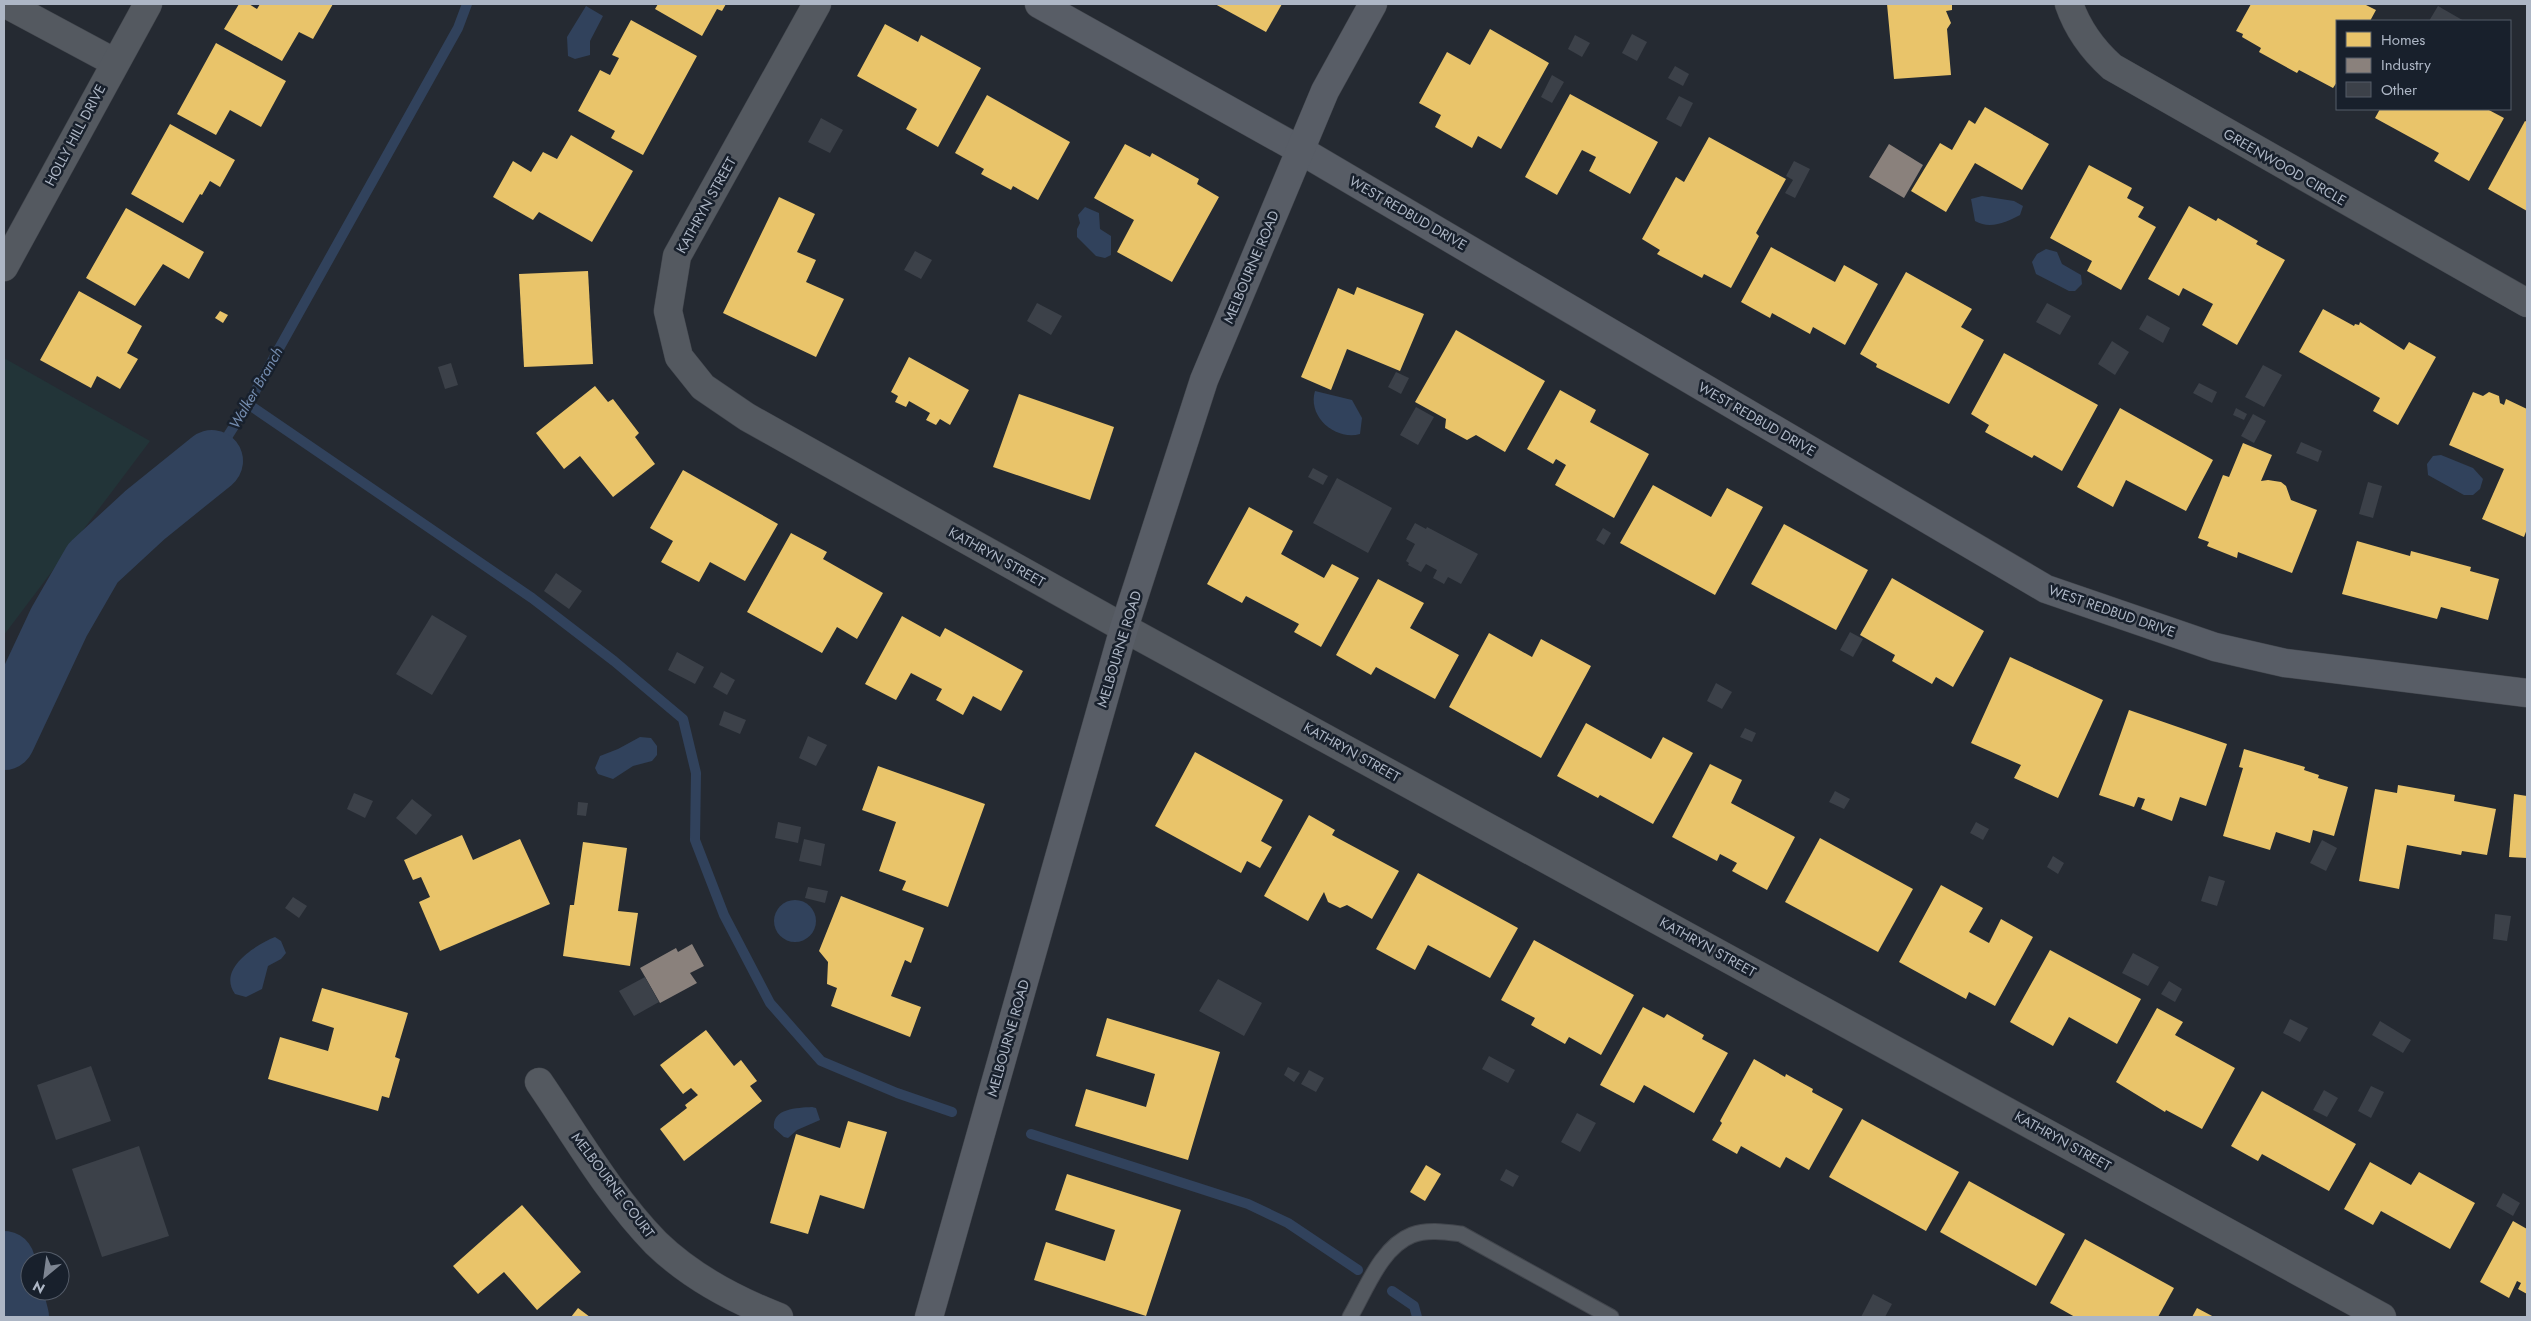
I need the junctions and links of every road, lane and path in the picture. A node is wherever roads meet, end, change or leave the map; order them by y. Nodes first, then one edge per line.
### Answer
1 (6, 4) edge
2 (148, 4) edge
3 (817, 4) edge
4 (1039, 4) edge
5 (1373, 4) edge
6 (2069, 4) edge
7 (114, 62) junction
8 (1300, 150) junction
9 (4, 267) edge
10 (2527, 303) edge
11 (1124, 628) junction
12 (2527, 693) edge
13 (539, 1082) dead end
14 (780, 1317) edge
15 (929, 1317) edge
16 (1350, 1317) edge
17 (1611, 1317) edge
18 (2382, 1317) edge

1 - 7 street
2 - 7 street, HOLLY HILL DRIVE
3 - 11 street, KATHRYN STREET
4 - 8 street, WEST REDBUD DRIVE
5 - 8 street, MELBOURNE ROAD
6 - 10 street, GREENWOOD CIRCLE
7 - 9 street, HOLLY HILL DRIVE
8 - 11 street, MELBOURNE ROAD
8 - 12 street, WEST REDBUD DRIVE
11 - 15 street, MELBOURNE ROAD
11 - 18 street, KATHRYN STREET
13 - 14 street, MELBOURNE COURT
16 - 17 lane

